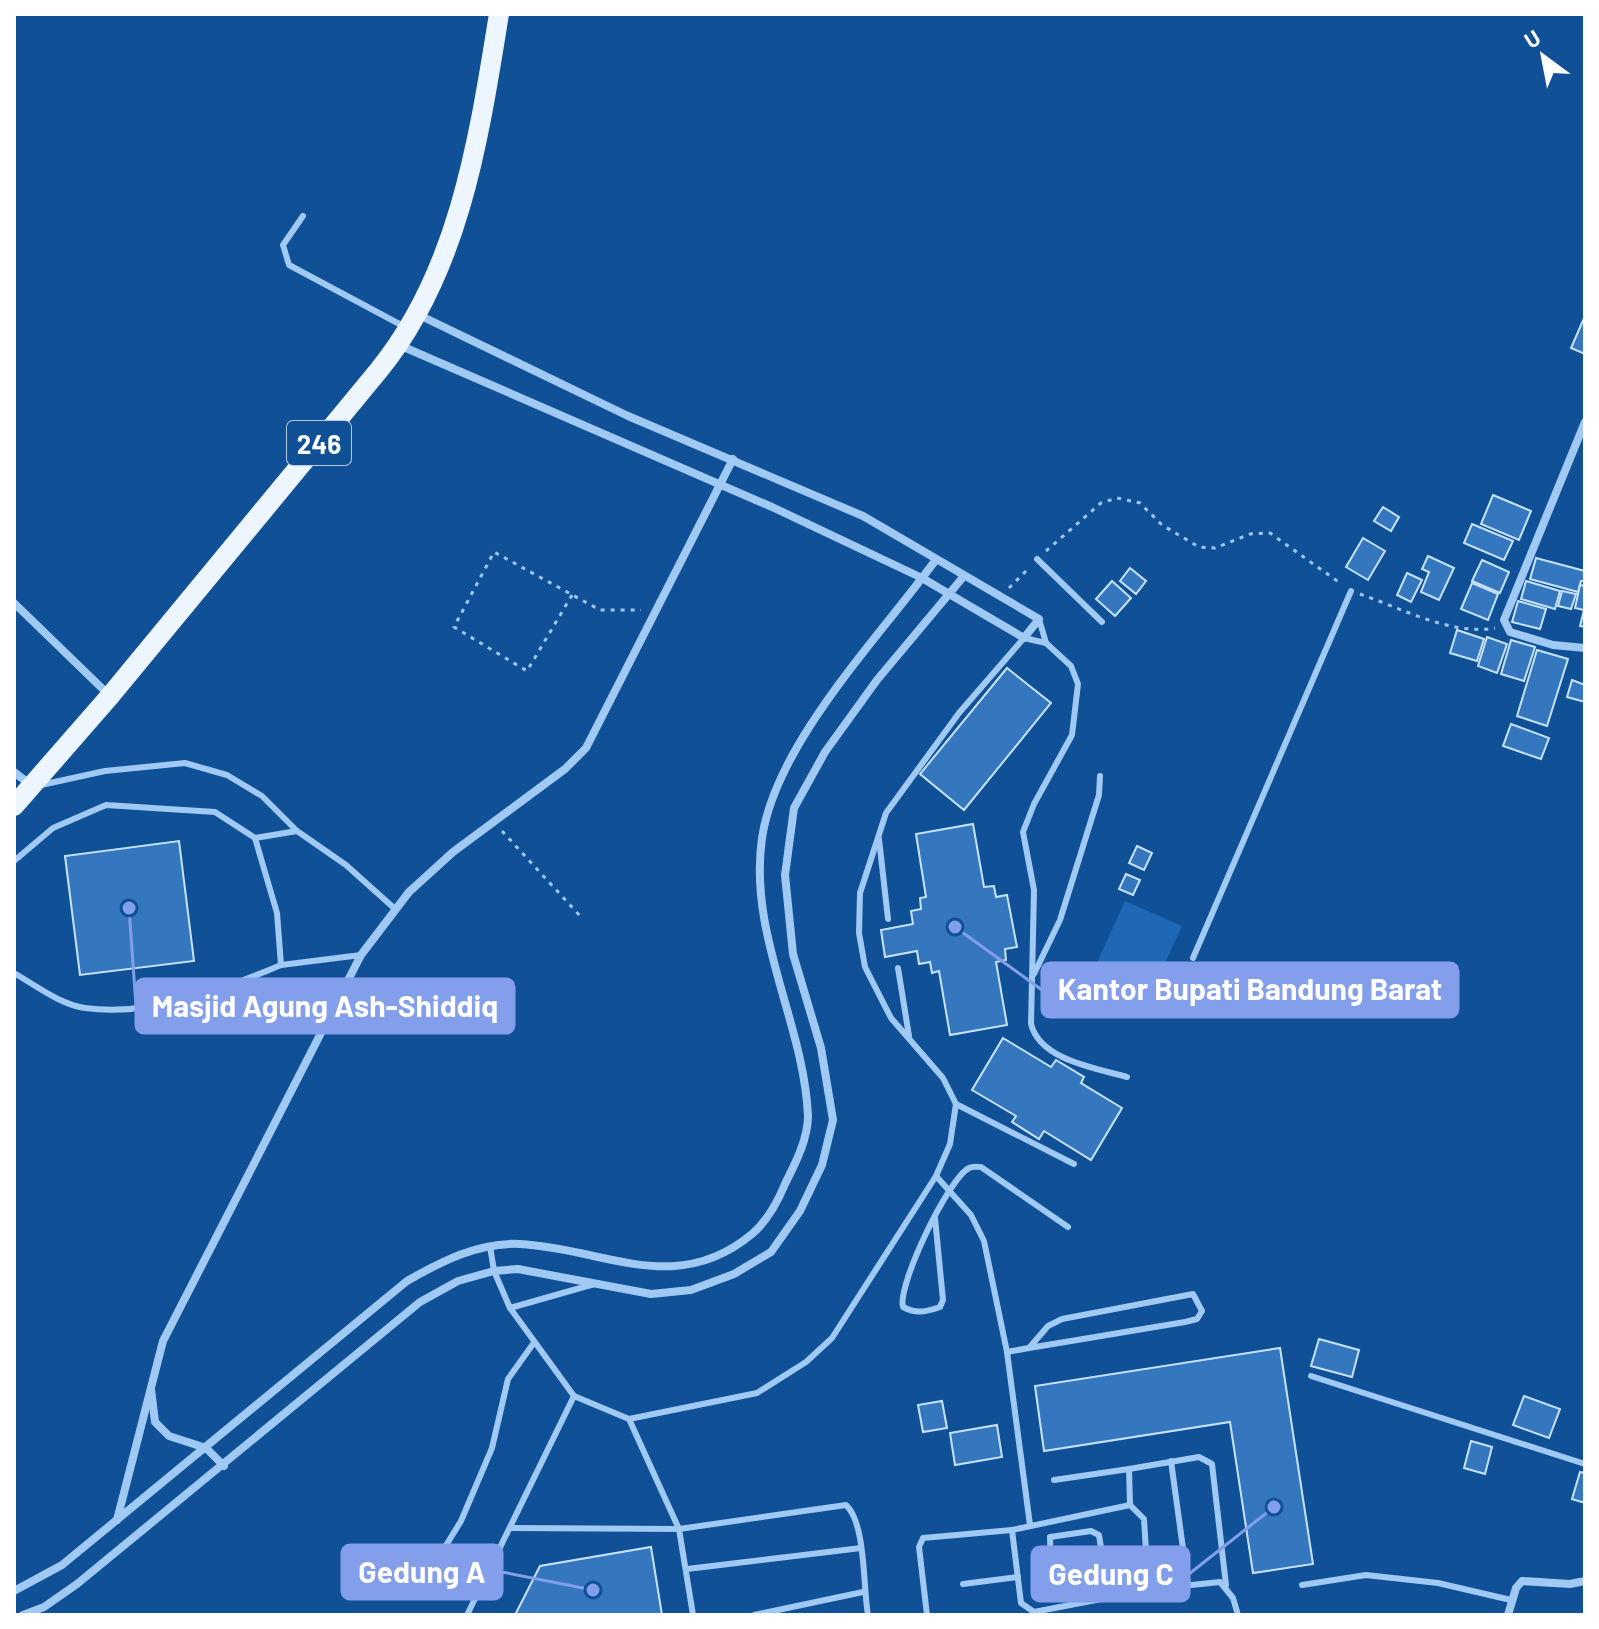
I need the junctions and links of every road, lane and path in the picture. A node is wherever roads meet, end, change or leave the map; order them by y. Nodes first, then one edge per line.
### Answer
1 (499, 14) edge
2 (303, 216) dead end
3 (409, 330) junction
4 (1585, 422) edge
5 (733, 459) junction
6 (720, 484) junction
7 (1037, 559) junction
8 (935, 561) junction
9 (964, 576) junction
10 (922, 578) junction
11 (1351, 591) junction
12 (572, 595) junction
13 (948, 595) junction
14 (1001, 597) junction
15 (14, 603) edge
16 (656, 609) junction
17 (1039, 619) junction
18 (1102, 622) dead end
19 (1504, 627) junction
20 (1024, 638) junction
21 (1046, 643) junction
22 (1585, 648) edge
23 (110, 696) junction
24 (14, 772) edge
25 (1100, 776) dead end
26 (32, 786) junction
27 (14, 806) edge
28 (494, 822) junction
29 (297, 831) junction
30 (878, 837) junction
31 (255, 838) junction
32 (14, 861) edge
33 (394, 908) junction
34 (582, 918) dead end
35 (888, 919) dead end
36 (361, 955) junction
37 (1193, 958) dead end
38 (281, 965) junction
39 (898, 968) dead end
40 (14, 973) edge
41 (1032, 978) junction
42 (909, 1040) junction
43 (1127, 1077) dead end
44 (956, 1104) junction
45 (1074, 1164) dead end
46 (936, 1176) junction
47 (948, 1190) junction
48 (935, 1218) junction
49 (1068, 1227) dead end
50 (490, 1246) junction
51 (494, 1271) junction
52 (598, 1283) junction
53 (510, 1308) junction
54 (533, 1344) junction
55 (1029, 1348) junction
56 (1007, 1352) junction
57 (1311, 1376) dead end
58 (150, 1384) junction
59 (574, 1396) junction
60 (629, 1419) junction
61 (206, 1448) junction
62 (1171, 1461) junction
63 (1585, 1464) edge
64 (224, 1466) junction
65 (1129, 1469) junction
66 (1054, 1480) dead end
67 (1130, 1505) junction
68 (117, 1520) junction
69 (1030, 1525) junction
70 (512, 1528) junction
71 (679, 1529) junction
72 (1012, 1530) junction
73 (861, 1548) junction
74 (687, 1569) junction
75 (1105, 1575) junction
76 (1018, 1577) junction
77 (1585, 1581) edge
78 (963, 1584) dead end
79 (1188, 1585) junction
80 (1302, 1585) dead end
81 (1227, 1586) junction
82 (1153, 1589) junction
83 (14, 1591) edge
84 (418, 1591) dead end
85 (863, 1592) junction
86 (1109, 1599) junction
87 (1511, 1600) junction
88 (23, 1615) edge
89 (467, 1615) edge
90 (693, 1615) edge
91 (754, 1615) edge
92 (868, 1615) edge
93 (927, 1615) edge
94 (1238, 1615) edge
95 (1508, 1615) edge

1 - 3 main road, 246
2 - 3 lane
3 - 5 street
3 - 6 street
3 - 23 main road, 246
4 - 19 street
5 - 6 street
5 - 8 street
6 - 10 street
6 - 16 street
7 - 11 path
7 - 14 path
7 - 18 lane
8 - 9 street
8 - 10 street
9 - 13 street
9 - 14 street
10 - 13 street
10 - 50 street
11 - 19 path
11 - 37 lane
12 - 12 path
12 - 16 path
13 - 20 street
13 - 52 street
14 - 17 street
15 - 23 street
16 - 28 street
17 - 20 street
17 - 21 lane
19 - 22 street
20 - 21 lane
20 - 30 lane
21 - 41 lane
23 - 26 main road, 246
24 - 26 street
25 - 41 lane
26 - 27 main road, 246
26 - 29 lane
28 - 33 street
28 - 34 path
29 - 31 lane
29 - 33 lane
30 - 35 lane
30 - 42 lane
31 - 32 lane
31 - 38 lane
33 - 36 street
36 - 38 lane
36 - 58 street
38 - 40 lane
39 - 42 lane
41 - 43 lane
42 - 44 lane
44 - 45 lane
44 - 46 lane
46 - 47 lane
46 - 60 lane
47 - 48 lane
47 - 49 lane
47 - 56 lane
48 - 48 lane
50 - 51 lane
50 - 61 street
51 - 52 street
51 - 53 lane
51 - 64 street
52 - 53 lane
53 - 54 lane
54 - 59 lane
54 - 84 lane
55 - 55 lane
55 - 56 lane
56 - 69 lane
57 - 63 lane
58 - 61 street
58 - 68 street
59 - 60 lane
59 - 70 lane
60 - 71 lane
61 - 64 street
61 - 68 street
62 - 65 lane
62 - 79 lane
62 - 81 lane
64 - 88 street
65 - 66 lane
65 - 67 lane
67 - 69 lane
67 - 82 lane
68 - 83 street
69 - 72 lane
70 - 71 lane
70 - 89 lane
71 - 73 lane
71 - 74 lane
72 - 76 lane
72 - 93 lane
73 - 74 lane
73 - 85 lane
74 - 90 lane
75 - 75 lane
75 - 86 lane
76 - 78 lane
76 - 86 lane
77 - 87 street
79 - 81 lane
79 - 82 lane
80 - 87 lane
81 - 94 lane
82 - 86 lane
85 - 91 lane
85 - 92 lane
87 - 95 street

